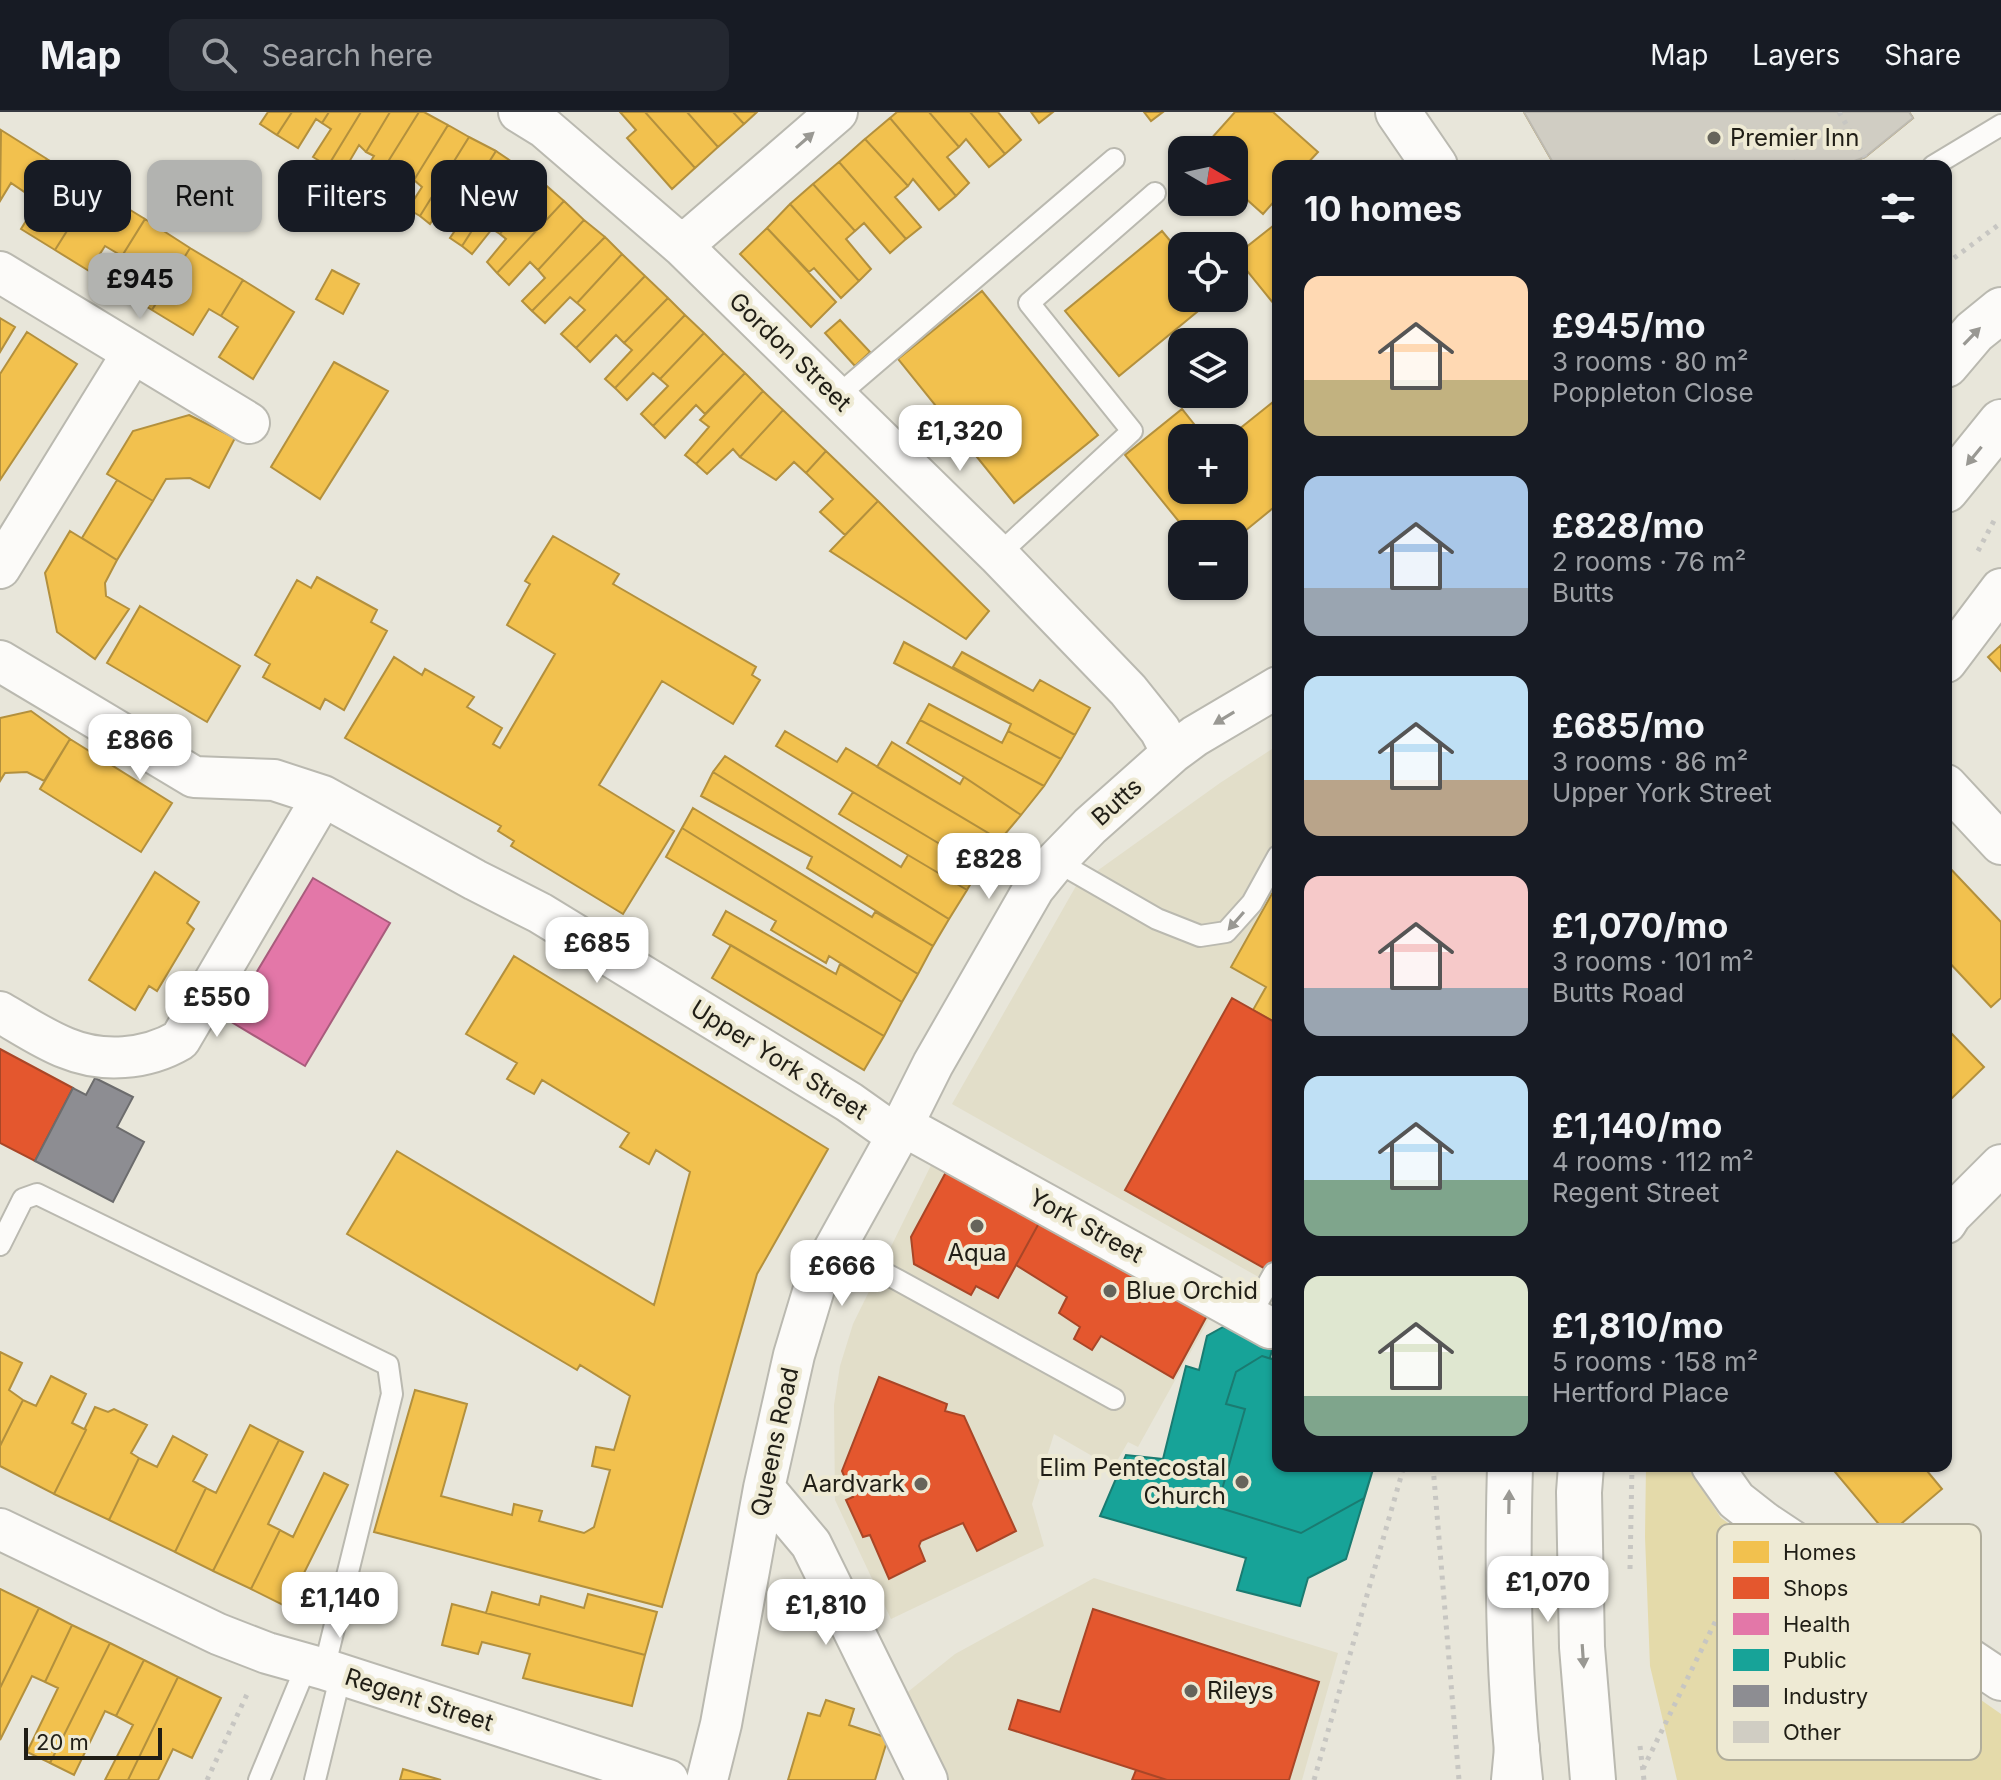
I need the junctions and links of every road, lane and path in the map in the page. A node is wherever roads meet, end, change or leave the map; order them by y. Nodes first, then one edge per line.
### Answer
1 (837, 112) edge
2 (1398, 112) edge
3 (1839, 112) edge
4 (539, 117) edge
5 (2001, 125) edge
6 (1865, 157) dead end
7 (1114, 159) dead end
8 (1431, 160) edge
9 (1943, 160) edge
10 (1155, 193) dead end
11 (2001, 223) edge
12 (682, 246) junction
13 (1952, 260) edge
14 (0, 272) edge
15 (2001, 310) edge
16 (132, 354) junction
17 (1952, 358) edge
18 (836, 397) junction
19 (2001, 422) edge
20 (249, 423) dead end
21 (1952, 483) edge
22 (998, 555) junction
23 (0, 568) edge
24 (2001, 589) edge
25 (1952, 654) edge
26 (0, 661) edge
27 (1272, 695) edge
28 (1172, 753) junction
29 (1952, 791) edge
30 (323, 796) junction
31 (2001, 844) edge
32 (1056, 861) junction
33 (1272, 867) edge
34 (0, 1012) edge
35 (899, 1130) junction
36 (2001, 1165) edge
37 (1952, 1214) edge
38 (0, 1245) edge
39 (835, 1247) junction
40 (1272, 1280) edge
41 (1260, 1322) joint
42 (1114, 1399) dead end
43 (1402, 1472) edge
44 (1433, 1472) edge
45 (1510, 1472) edge
46 (1581, 1472) edge
47 (1632, 1472) edge
48 (1716, 1472) edge
49 (764, 1488) junction
50 (1764, 1522) joint
51 (1767, 1524) edge
52 (0, 1529) edge
53 (1630, 1573) dead end
54 (1717, 1618) edge
55 (267, 1653) junction
56 (1981, 1667) edge
57 (324, 1669) junction
58 (2001, 1680) edge
59 (1639, 1740) dead end
60 (1517, 1769) edge
61 (1643, 1770) junction
62 (207, 1780) edge
63 (259, 1780) edge
64 (315, 1780) edge
65 (668, 1780) edge
66 (707, 1780) edge
67 (927, 1780) edge
68 (1314, 1780) edge
69 (1459, 1780) edge
70 (1593, 1780) edge
71 (1644, 1780) edge

12 -> 1 street
2 - 8 main road
3 - 6 path
4 - 12 street, Gordon Street
5 - 9 lane
7 - 18 lane
10 - 22 lane
11 - 13 path
12 - 18 street, Gordon Street
14 - 16 street
17 -> 15 main road
16 - 20 street
16 - 23 street
18 - 22 street, Gordon Street
19 -> 21 main road
22 - 28 street, Gordon Street
24 - 25 street
26 - 30 street, Upper York Street
27 -> 28 street, Butts
28 - 32 street, Butts
29 - 31 street
30 - 34 street
30 - 35 street, Upper York Street
33 -> 32 lane
32 - 35 street, Butts
35 - 39 street, Queens Road
35 - 41 street, York Street
36 - 37 street
38 - 57 lane
39 - 42 lane
39 - 49 street, Queens Road
40 - 41 lane
43 - 68 path
44 - 69 path
60 -> 45 main road
46 -> 70 main road
47 - 53 path
48 - 50 street
49 - 66 street, Queens Road
49 - 67 street
50 - 51 street
52 - 55 street, Regent Street
54 - 61 path
55 - 57 street, Regent Street
55 - 62 path
56 - 58 street
57 - 63 lane
57 - 64 lane
57 - 65 street, Regent Street
59 - 61 path
61 - 71 path

